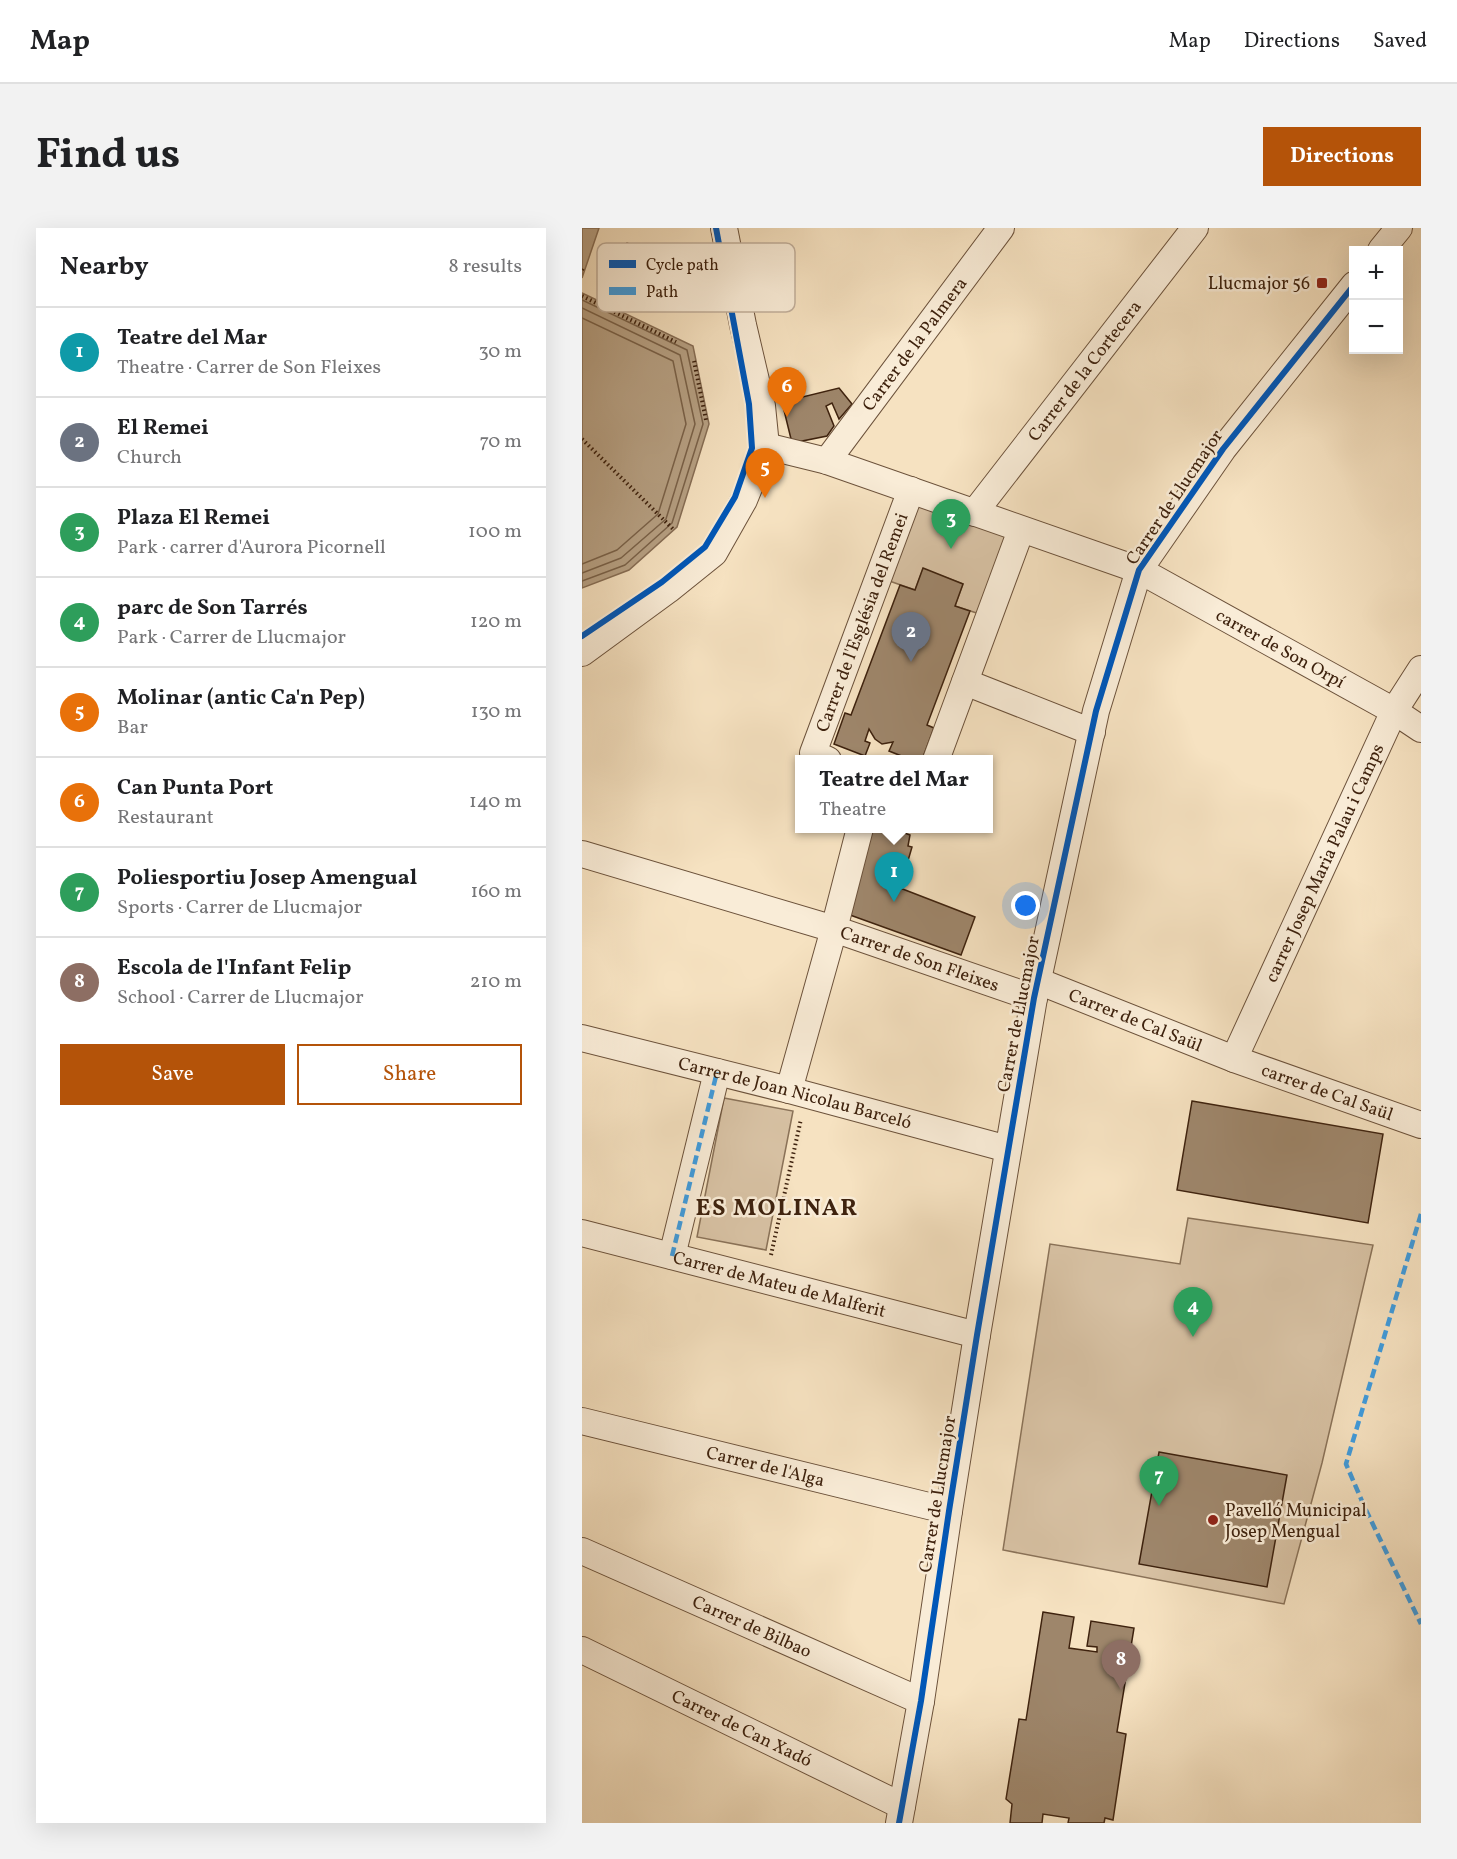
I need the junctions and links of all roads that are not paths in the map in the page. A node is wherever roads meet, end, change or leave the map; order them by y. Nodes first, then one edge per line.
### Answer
1 (724, 228) edge
2 (1000, 228) edge
3 (1195, 228) edge
4 (1399, 228) edge
5 (727, 243) edge
6 (1384, 246) edge
7 (1349, 290) edge
8 (740, 312) edge
9 (766, 446) junction
10 (827, 461) junction
11 (911, 490) junction
12 (974, 513) junction
13 (1021, 530) junction
14 (1139, 570) junction
15 (582, 653) edge
16 (1421, 669) edge
17 (965, 682) junction
18 (1394, 711) junction
19 (1421, 729) edge
20 (1092, 732) junction
21 (821, 755) edge
22 (938, 755) edge
23 (859, 833) edge
24 (582, 854) edge
25 (834, 929) junction
26 (1036, 990) junction
27 (582, 1038) edge
28 (1234, 1059) junction
29 (717, 1072) junction
30 (797, 1092) junction
31 (1421, 1125) edge
32 (1008, 1149) junction
33 (582, 1233) edge
34 (672, 1256) junction
35 (977, 1335) junction
36 (582, 1421) edge
37 (948, 1511) junction
38 (582, 1551) edge
39 (582, 1650) edge
40 (921, 1701) junction
41 (901, 1815) edge

1 - 5 street
2 - 10 street, Carrer de la Palmera
3 - 12 street, Carrer de la Cortecera
4 - 6 street
7 - 14 street, Carrer de Llucmajor
8 - 9 street
9 - 10 street, carrer de Son Orpí
9 - 15 street
10 - 11 street, carrer de Son Orpí
11 - 12 street, carrer de Son Orpí
11 - 21 street, Carrer de l'Església del Remei
12 - 13 street, carrer de Son Orpí
13 - 14 street, carrer de Son Orpí
13 - 17 street
14 - 18 street, carrer de Son Orpí
14 - 20 street, Carrer de Llucmajor
16 - 18 street, carrer Josep Maria Palau i Camps
17 - 20 street
17 - 22 street
18 - 19 street, carrer de Son Orpí
18 - 28 street, carrer Josep Maria Palau i Camps
20 - 26 street, Carrer de Llucmajor
23 - 25 street, Carrer de Son Fleixes
24 - 25 street
25 - 26 street, Carrer de Son Fleixes
25 - 30 street
26 - 28 street, Carrer de Cal Saül
26 - 32 street, Carrer de Llucmajor
27 - 29 street, Carrer de Joan Nicolau Barceló
28 - 31 street, carrer de Cal Saül
29 - 30 street, Carrer de Joan Nicolau Barceló
29 - 34 street
30 - 32 street, Carrer de Joan Nicolau Barceló
32 - 35 street, Carrer de Llucmajor
33 - 34 street, Carrer de Mateu de Malferit
34 - 35 street, Carrer de Mateu de Malferit
35 - 37 street, Carrer de Llucmajor
36 - 37 street, Carrer de l'Alga
37 - 40 street, Carrer de Llucmajor
38 - 40 street, Carrer de Bilbao
39 - 41 street, Carrer de Can Xadó
40 - 41 street, Carrer de Llucmajor

